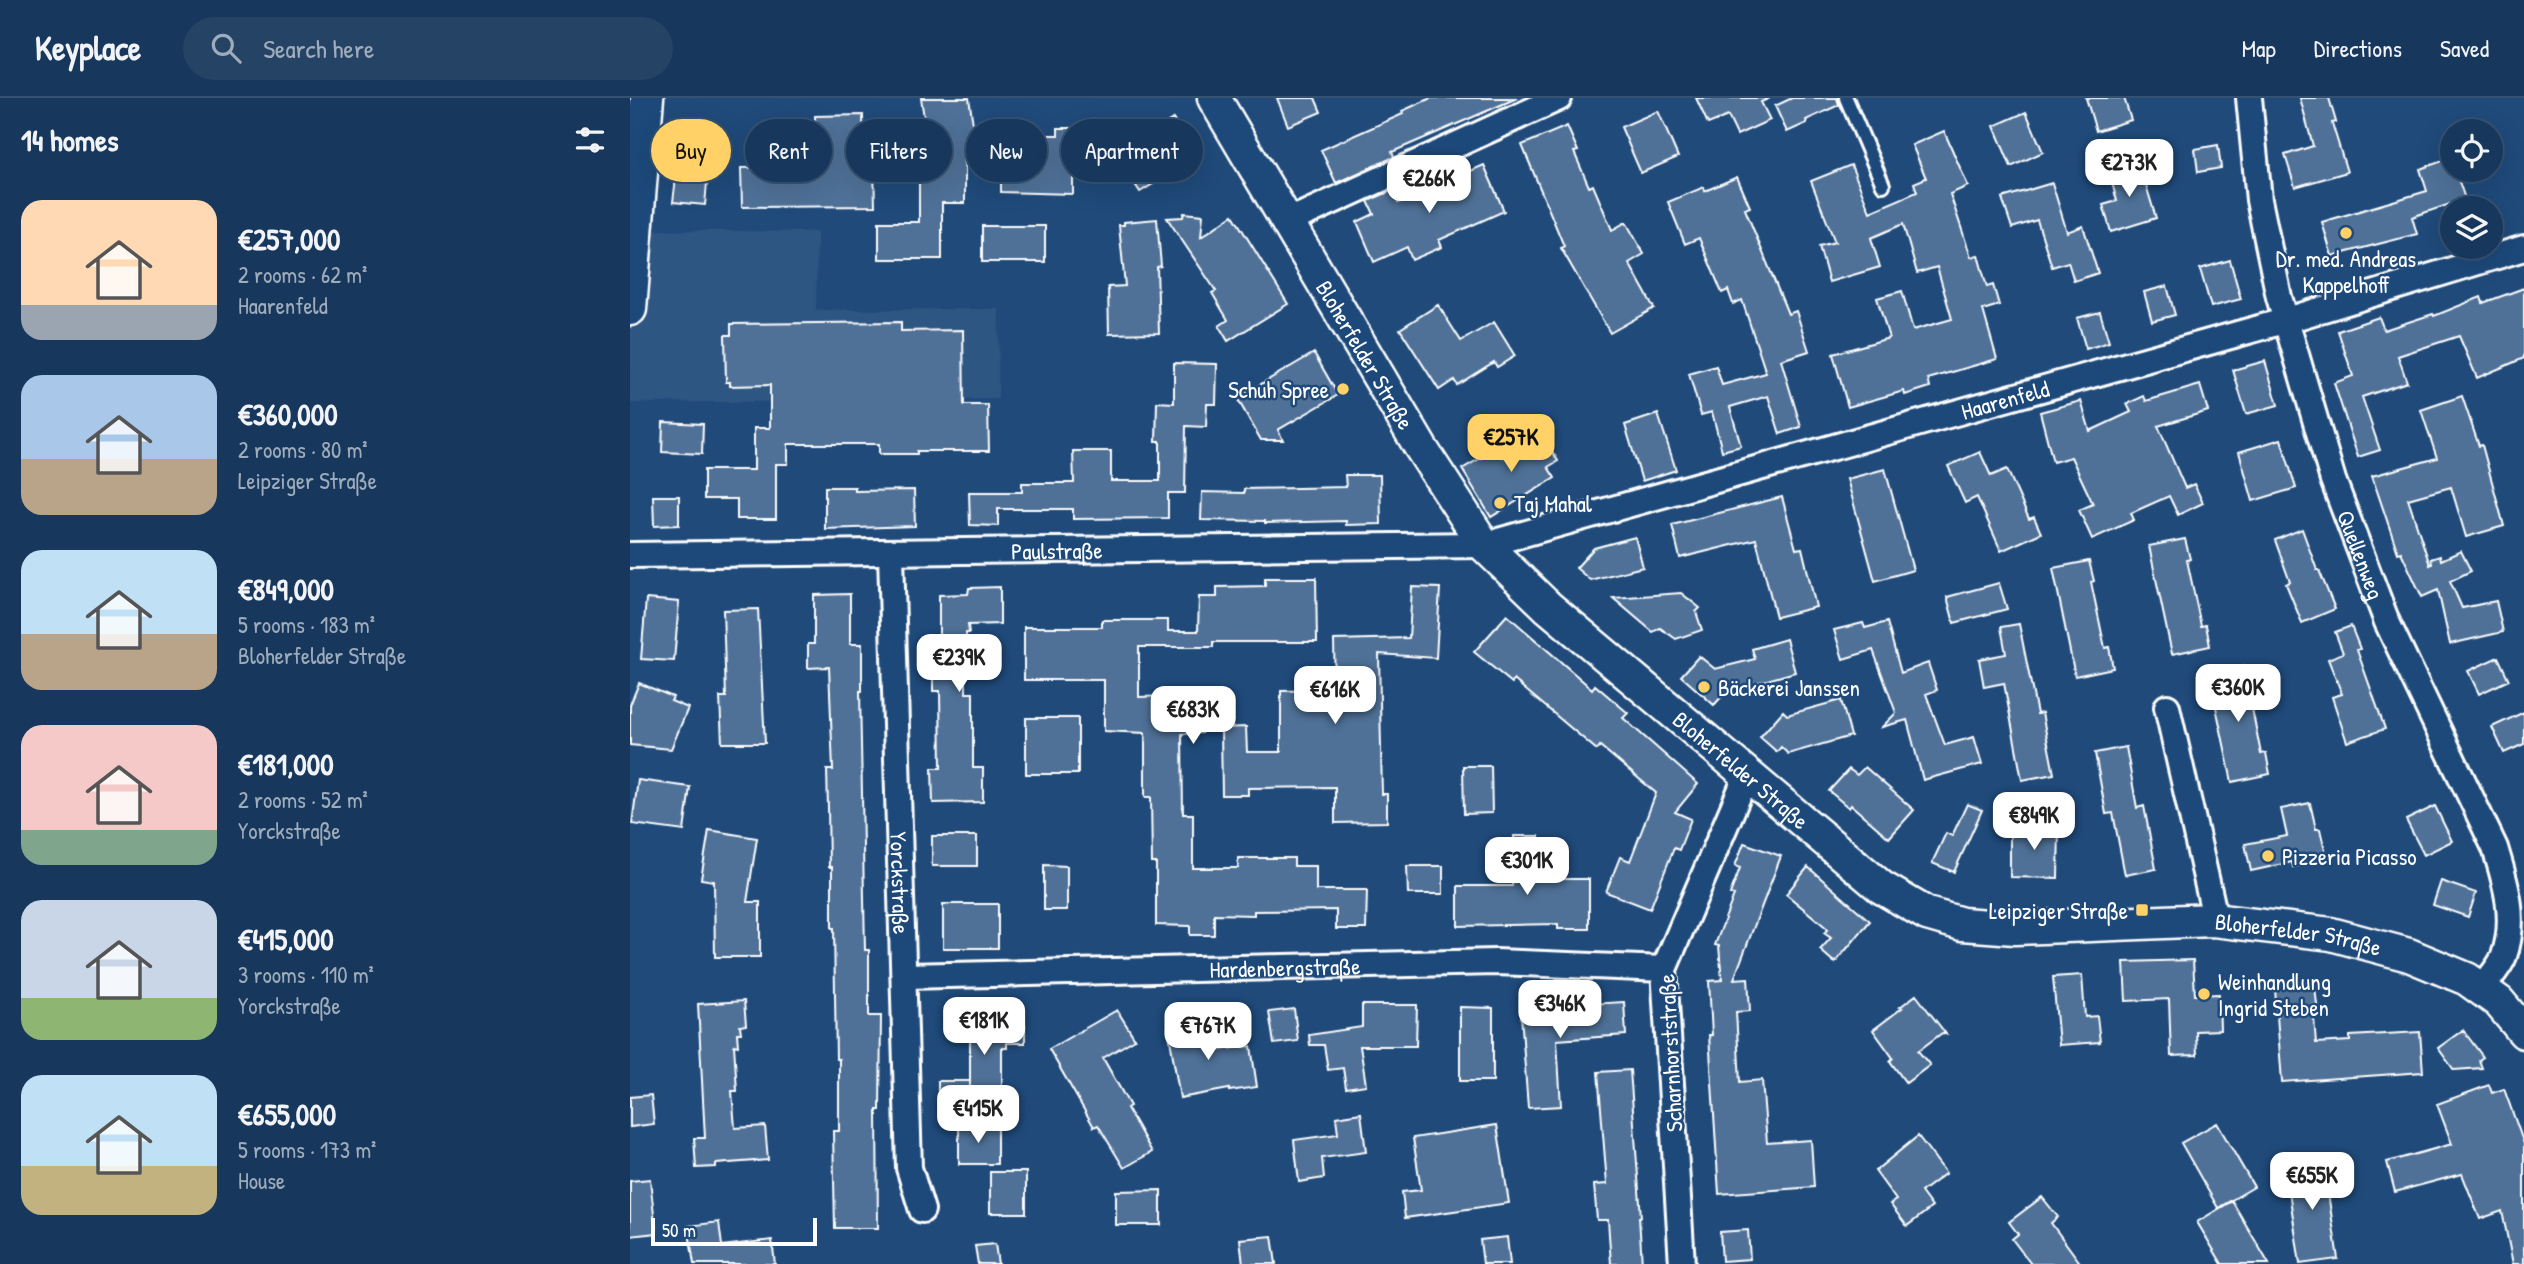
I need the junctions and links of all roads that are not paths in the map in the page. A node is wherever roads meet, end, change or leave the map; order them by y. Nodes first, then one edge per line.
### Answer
1 (647, 98) edge
2 (1214, 98) edge
3 (1559, 98) edge
4 (1846, 98) edge
5 (2249, 98) edge
6 (1882, 185) dead end
7 (1287, 222) junction
8 (2524, 248) edge
9 (632, 256) edge
10 (630, 309) edge
11 (2284, 321) junction
12 (1484, 545) junction
13 (891, 554) junction
14 (630, 555) edge
15 (2167, 707) dead end
16 (1747, 775) junction
17 (2213, 920) junction
18 (1664, 969) junction
19 (905, 976) junction
20 (2482, 988) junction
21 (2524, 1032) edge
22 (922, 1210) dead end
23 (1682, 1264) edge

1 - 9 street
2 - 7 street, Bloherfelder Straße
3 - 7 street
4 - 6 lane
5 - 11 street, Quellenweg
7 - 12 street, Bloherfelder Straße
8 - 11 street, Haarenfeld
9 - 10 street
11 - 12 street, Haarenfeld
11 - 20 street, Quellenweg
12 - 13 street, Paulstraße
12 - 16 street, Bloherfelder Straße
13 - 14 street, Paulstraße
13 - 19 street, Yorckstraße
15 - 17 street
16 - 17 street, Bloherfelder Straße
16 - 18 street, Scharnhorststraße
17 - 20 street, Bloherfelder Straße
18 - 19 street, Hardenbergstraße
18 - 23 street, Scharnhorststraße
19 - 22 street, Yorckstraße
20 - 21 street, Bloherfelder Straße

